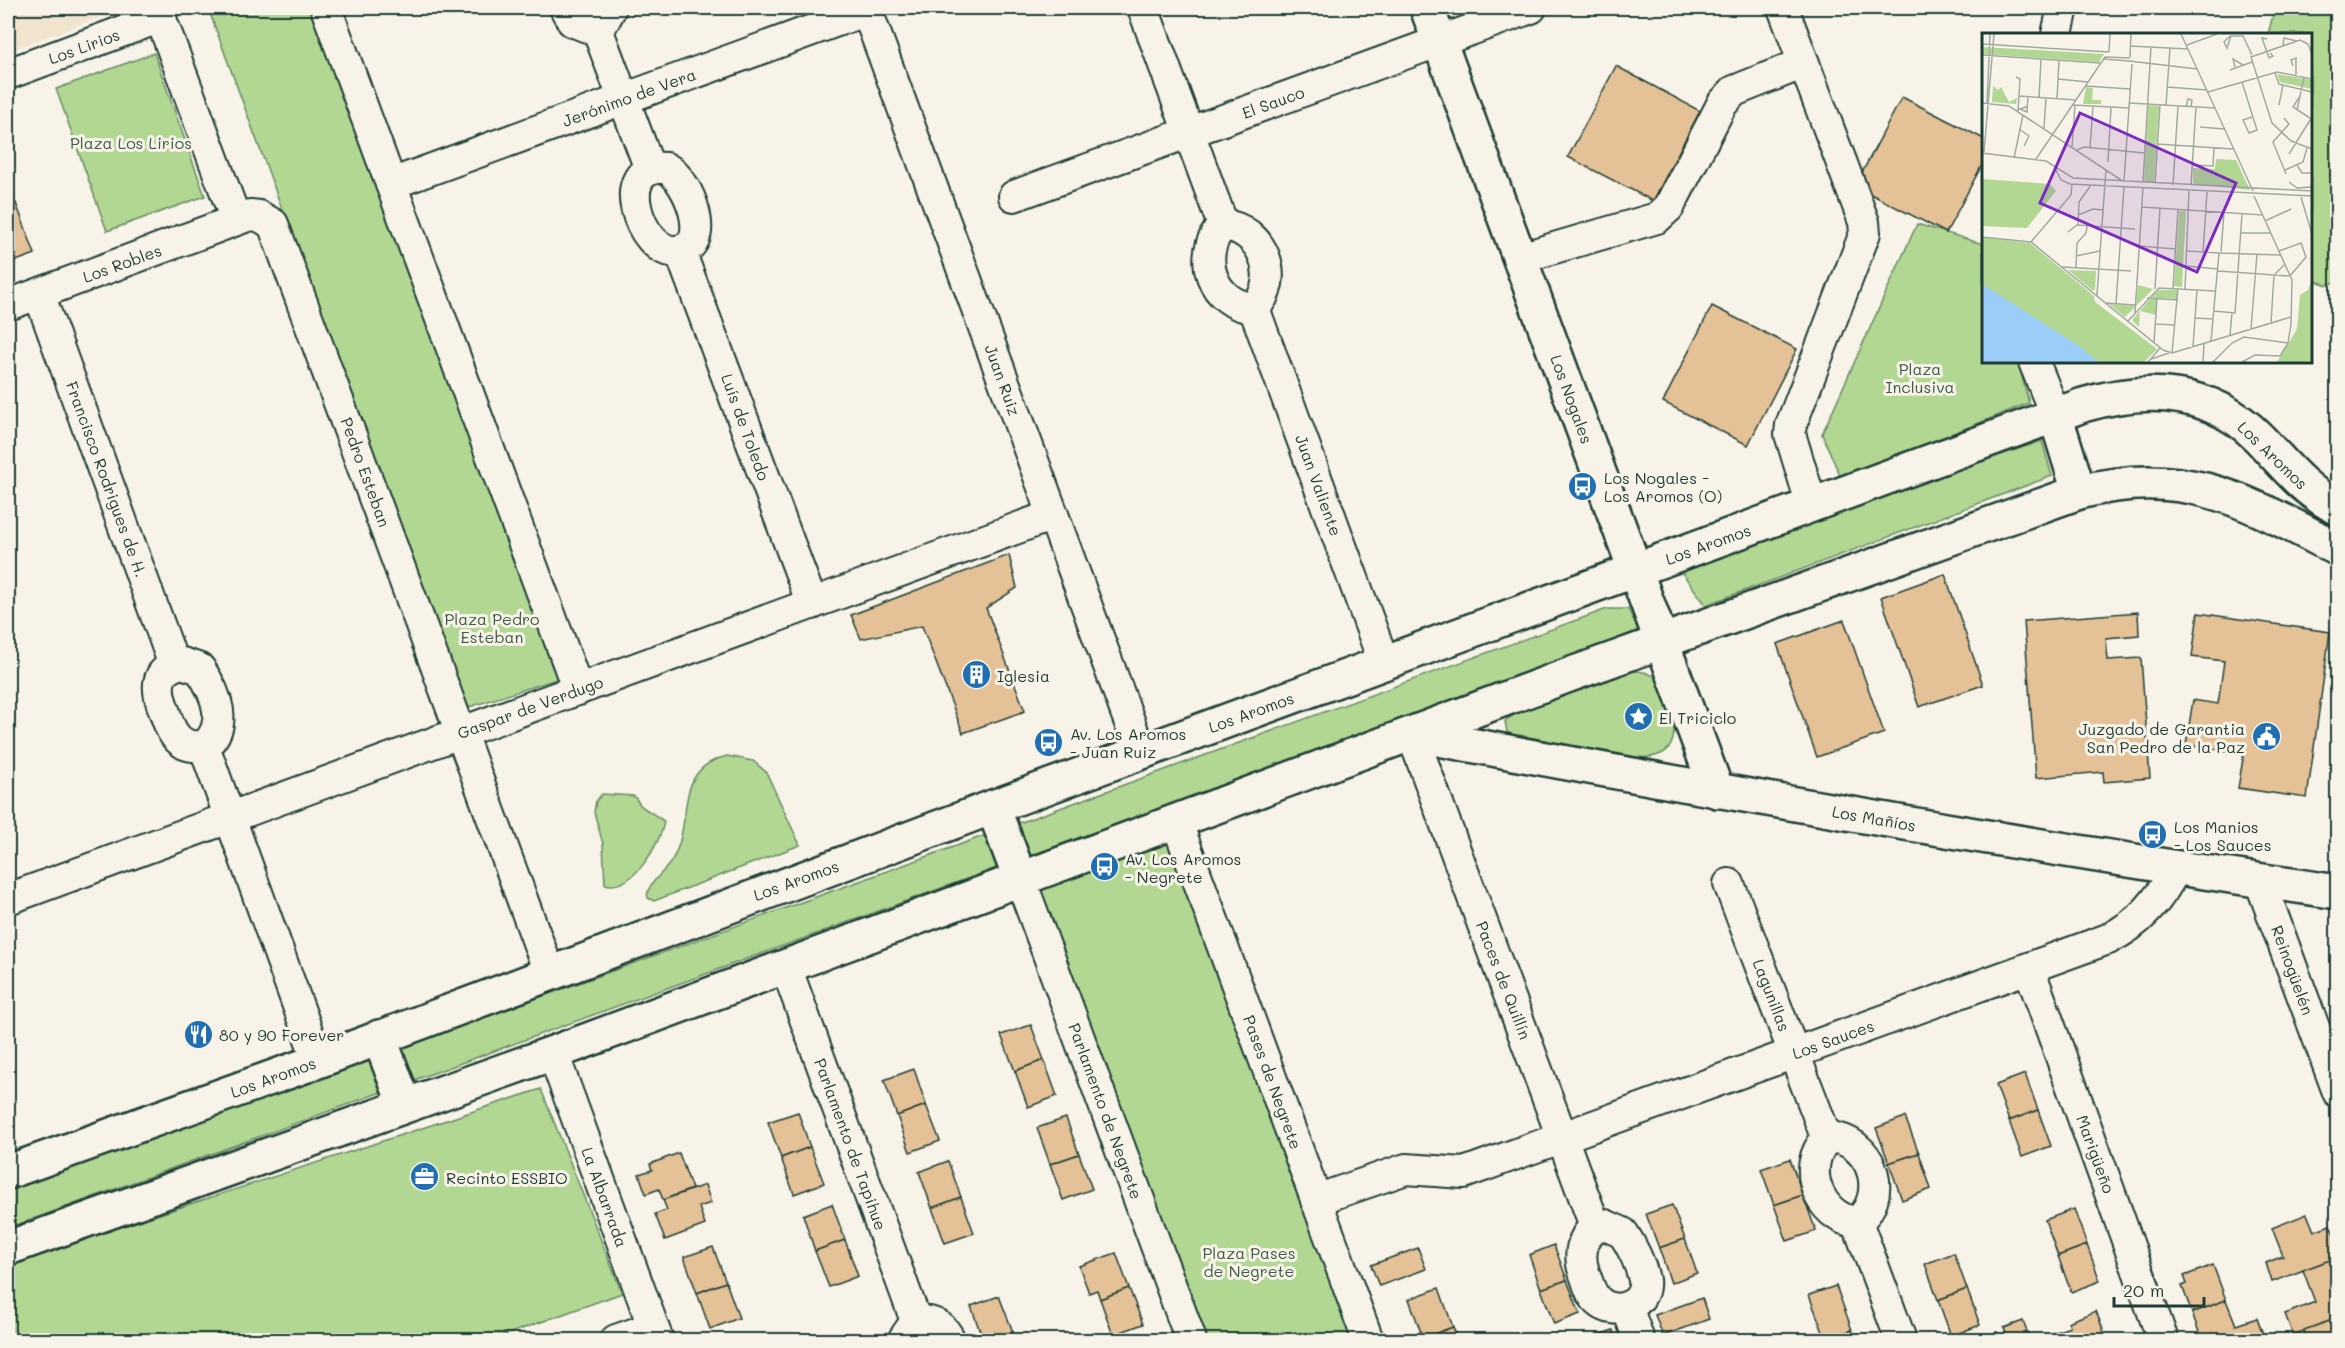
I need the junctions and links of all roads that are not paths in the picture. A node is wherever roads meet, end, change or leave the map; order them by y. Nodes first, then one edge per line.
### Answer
1 (326, 8) edge
2 (565, 8) edge
3 (1143, 8) edge
4 (1427, 8) edge
5 (1531, 8) edge
6 (1783, 8) edge
7 (2063, 8) edge
8 (866, 9) edge
9 (159, 12) edge
10 (604, 17) edge
11 (2057, 33) edge
12 (1440, 41) junction
13 (1803, 63) junction
14 (8, 74) edge
15 (624, 99) junction
16 (1189, 133) junction
17 (650, 169) junction
18 (391, 184) junction
19 (1014, 196) dead end
20 (236, 220) junction
21 (1223, 225) junction
22 (680, 251) junction
23 (1520, 258) junction
24 (39, 294) junction
25 (8, 305) edge
26 (1254, 308) junction
27 (2034, 363) edge
28 (2055, 414) junction
29 (2079, 492) junction
30 (1812, 506) junction
31 (2337, 508) edge
32 (1053, 515) junction
33 (2337, 549) edge
34 (1635, 571) junction
35 (812, 604) junction
36 (1662, 642) junction
37 (1384, 663) junction
38 (174, 665) junction
39 (578, 690) junction
40 (461, 732) junction
41 (1412, 734) junction
42 (204, 746) junction
43 (1141, 753) junction
44 (1717, 791) junction
45 (993, 807) junction
46 (230, 818) junction
47 (1177, 823) junction
48 (2175, 868) junction
49 (1021, 881) junction
50 (2260, 881) junction
51 (1729, 884) dead end
52 (2337, 892) edge
53 (8, 899) edge
54 (786, 967) junction
55 (2029, 968) junction
56 (549, 972) junction
57 (379, 1037) junction
58 (1795, 1052) junction
59 (553, 1053) junction
60 (318, 1061) junction
61 (2337, 1092) edge
62 (405, 1105) junction
63 (1563, 1137) junction
64 (1827, 1139) junction
65 (8, 1172) edge
66 (1316, 1200) junction
67 (1857, 1222) junction
68 (1595, 1226) junction
69 (8, 1248) edge
70 (1627, 1307) junction
71 (909, 1331) edge
72 (656, 1334) edge
73 (616, 1341) edge
74 (950, 1341) edge
75 (1191, 1341) edge
76 (1368, 1341) edge
77 (1639, 1341) edge
78 (1900, 1341) edge
79 (2163, 1341) edge

1 - 18 street
2 - 10 street
3 - 16 street
4 - 12 main road, Los Nogales
5 - 12 street, El Sauco
6 - 13 street
7 - 11 street
8 - 15 street, Jerónimo de Vera
8 - 32 street, Juan Ruiz
9 - 14 street, Los Lirios
9 - 20 street
10 - 15 street
12 - 16 street, El Sauco
12 - 23 main road, Los Nogales
13 - 23 street
13 - 30 street
15 - 17 street
15 - 18 street, Jerónimo de Vera
16 - 19 street, El Sauco
16 - 21 street
17 - 22 street
17 - 22 street
18 - 39 street
20 - 24 street, Los Robles
20 - 40 street, Pedro Esteban
21 - 26 street
21 - 26 street
22 - 35 street, Luís de Toledo
23 - 34 main road, Los Nogales
24 - 25 street, Los Robles
24 - 38 street, Francisco Rodrigues de H.
26 - 37 street, Juan Valiente
27 - 28 street
28 - 29 main road
28 - 30 main road, Los Aromos
28 - 31 main road, Los Aromos
29 - 33 main road
29 - 36 main road
30 - 34 main road, Los Aromos
32 - 35 street, Gaspar de Verdugo
32 - 43 street, Juan Ruiz
34 - 36 main road, Los Nogales
34 - 37 main road, Los Aromos
35 - 39 street, Gaspar de Verdugo
36 - 41 main road
36 - 44 main road, Los Nogales
37 - 43 main road, Los Aromos
38 - 42 street
38 - 42 street
39 - 40 street, Gaspar de Verdugo
40 - 46 street, Gaspar de Verdugo
40 - 56 street, Pedro Esteban
41 - 44 main road, Los Mañíos
41 - 47 main road
41 - 63 street, Paces de Quillín
42 - 46 street
43 - 45 main road, Los Aromos
44 - 48 main road, Los Mañíos
45 - 49 main road
45 - 56 main road, Los Aromos
46 - 53 street, Gaspar de Verdugo
46 - 60 street
47 - 49 main road
47 - 66 street, Pases de Negrete
48 - 50 main road, Los Mañíos
48 - 55 street, Los Sauces
49 - 54 main road
49 - 75 street, Parlamento de Negrete
50 - 52 main road, Los Mañíos
50 - 61 street, Reinogüelén
51 - 58 street, Lagunillas
54 - 59 main road
54 - 71 street, Parlamento de Tapihue
55 - 58 street, Los Sauces
55 - 79 street, Marigüeño
56 - 57 main road, Los Aromos
57 - 60 main road, Los Aromos
57 - 62 main road
58 - 63 street, Los Sauces
58 - 64 street, Lagunillas
59 - 62 main road
59 - 72 street, La Albarrada
60 - 65 main road, Los Aromos
62 - 69 main road
63 - 66 street, Los Sauces
63 - 68 street, Paces de Quillín
64 - 67 street
64 - 67 street
66 - 76 street, Pases de Negrete
67 - 78 street
68 - 70 street
68 - 70 street
70 - 77 street
71 - 74 street, Parlamento de Tapihue
72 - 73 street

